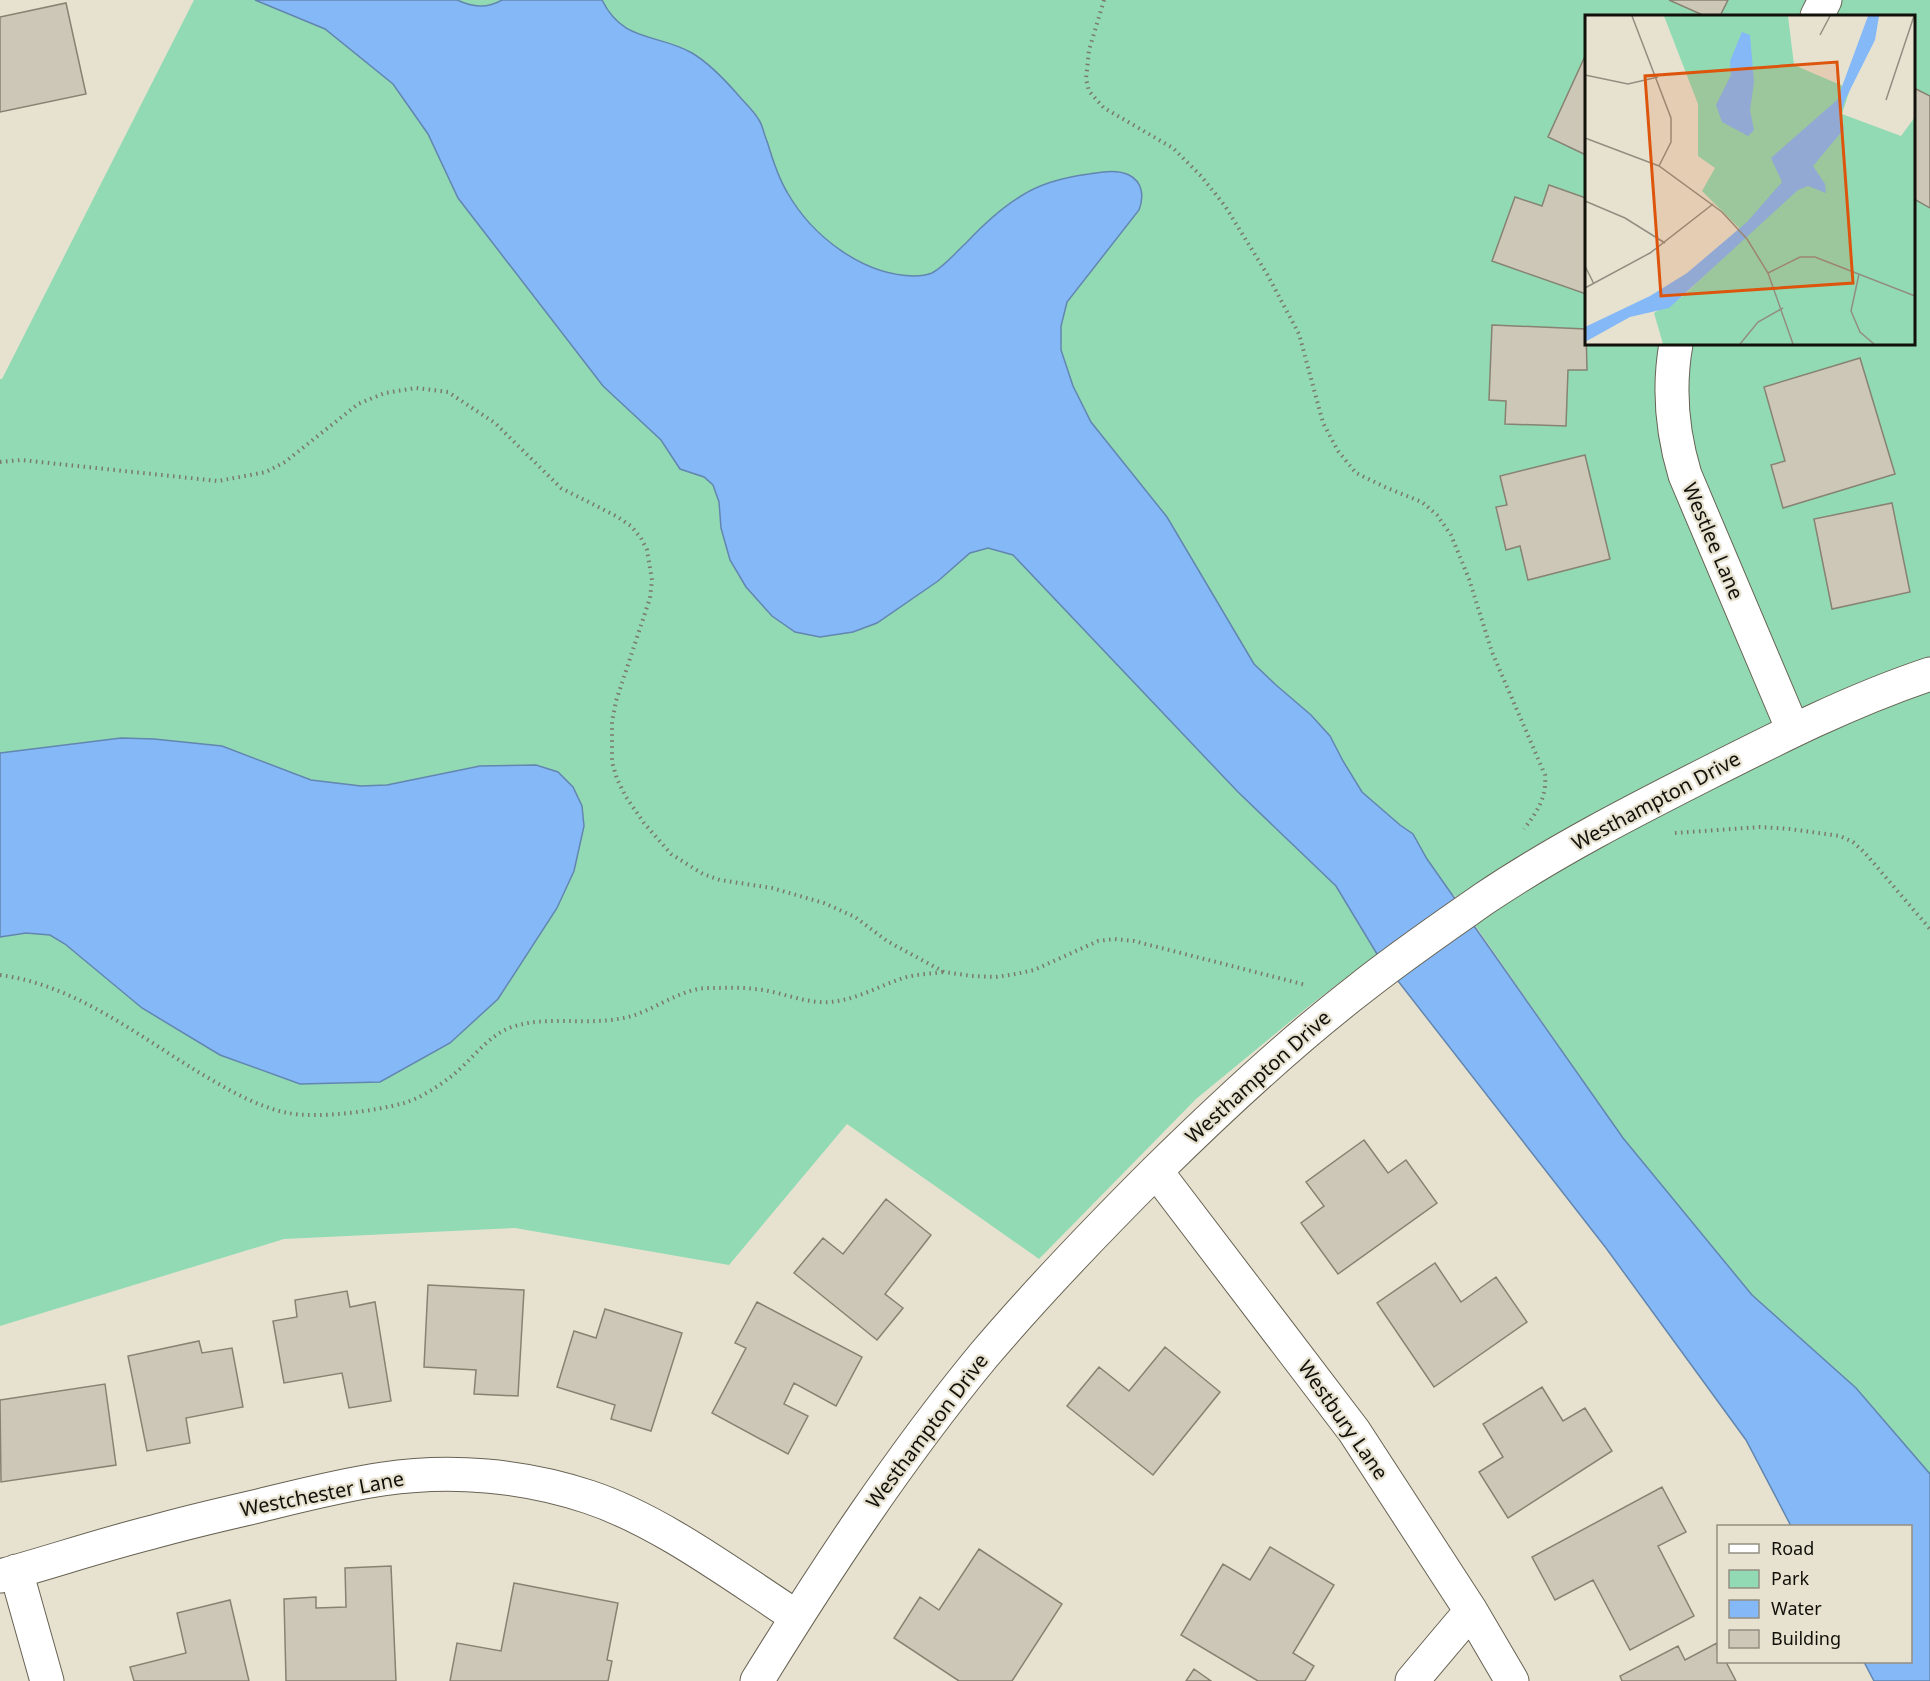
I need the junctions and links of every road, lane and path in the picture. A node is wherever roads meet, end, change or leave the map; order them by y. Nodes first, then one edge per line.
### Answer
1 (1104, 0) edge
2 (1825, 0) edge
3 (1818, 15) edge
4 (1676, 345) edge
5 (0, 462) edge
6 (1930, 674) edge
7 (1793, 730) junction
8 (1672, 833) dead end
9 (1519, 835) dead end
10 (1930, 929) edge
11 (944, 972) junction
12 (0, 975) edge
13 (1354, 993) junction
14 (1156, 1171) junction
15 (8, 1574) edge
16 (1471, 1611) junction
17 (797, 1617) junction
18 (47, 1681) edge
19 (757, 1681) edge
20 (1412, 1681) edge
21 (1512, 1681) edge

1 - 9 path
2 - 3 street
4 - 7 street, Westlee Lane
5 - 11 path
6 - 7 street, Westhampton Drive
7 - 13 street, Westhampton Drive
8 - 10 path
11 - 12 path
11 - 13 path
13 - 14 street, Westhampton Drive
14 - 16 street, Westbury Lane
14 - 17 street, Westhampton Drive
15 - 17 street, Westchester Lane
15 - 18 street
16 - 20 street
16 - 21 street, Westbury Lane
17 - 19 street, Westhampton Drive

